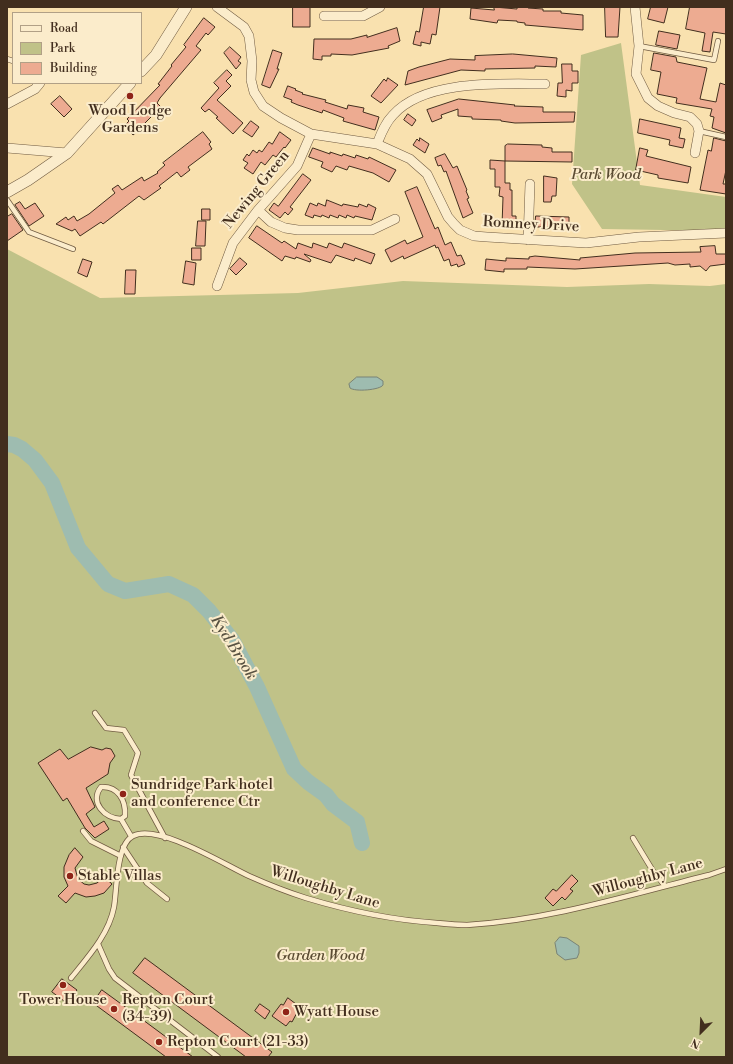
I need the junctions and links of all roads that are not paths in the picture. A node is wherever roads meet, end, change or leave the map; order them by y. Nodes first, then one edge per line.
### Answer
1 (186, 7) edge
2 (217, 7) edge
3 (380, 7) edge
4 (635, 7) edge
5 (324, 16) dead end
6 (718, 41) dead end
7 (639, 46) junction
8 (142, 70) edge
9 (39, 84) edge
10 (129, 84) edge
11 (545, 84) dead end
12 (7, 104) edge
13 (699, 131) junction
14 (311, 134) junction
15 (726, 137) edge
16 (377, 144) junction
17 (7, 148) edge
18 (67, 153) junction
19 (695, 153) dead end
20 (530, 184) dead end
21 (7, 192) edge
22 (7, 200) edge
23 (258, 210) junction
24 (395, 219) dead end
25 (726, 233) edge
26 (528, 240) junction
27 (73, 249) dead end
28 (217, 286) dead end
29 (95, 713) dead end
30 (120, 819) junction
31 (83, 831) dead end
32 (132, 836) junction
33 (165, 838) junction
34 (633, 838) dead end
35 (123, 847) junction
36 (121, 856) junction
37 (726, 868) edge
38 (665, 886) junction
39 (167, 899) dead end
40 (98, 944) junction
41 (71, 978) dead end
42 (218, 1057) edge

1 - 8 street
2 - 14 street, Romney Drive
3 - 5 street
4 - 7 street
6 - 7 lane
7 - 13 street
9 - 12 street
10 - 18 street
11 - 16 street
13 - 15 lane
13 - 19 street
14 - 16 street, Romney Drive
14 - 23 street, Newing Green
16 - 26 street, Romney Drive
17 - 18 street
18 - 21 street
20 - 26 street
22 - 27 lane
23 - 24 street
23 - 28 street, Newing Green
25 - 26 street, Romney Drive
29 - 33 lane
30 - 30 lane
30 - 32 lane
31 - 36 lane
32 - 33 lane, Willoughby Lane
32 - 35 lane
33 - 38 lane, Willoughby Lane
34 - 38 lane
35 - 36 lane
35 - 39 lane
36 - 40 lane
37 - 38 lane, Willoughby Lane
40 - 41 lane
40 - 42 lane

